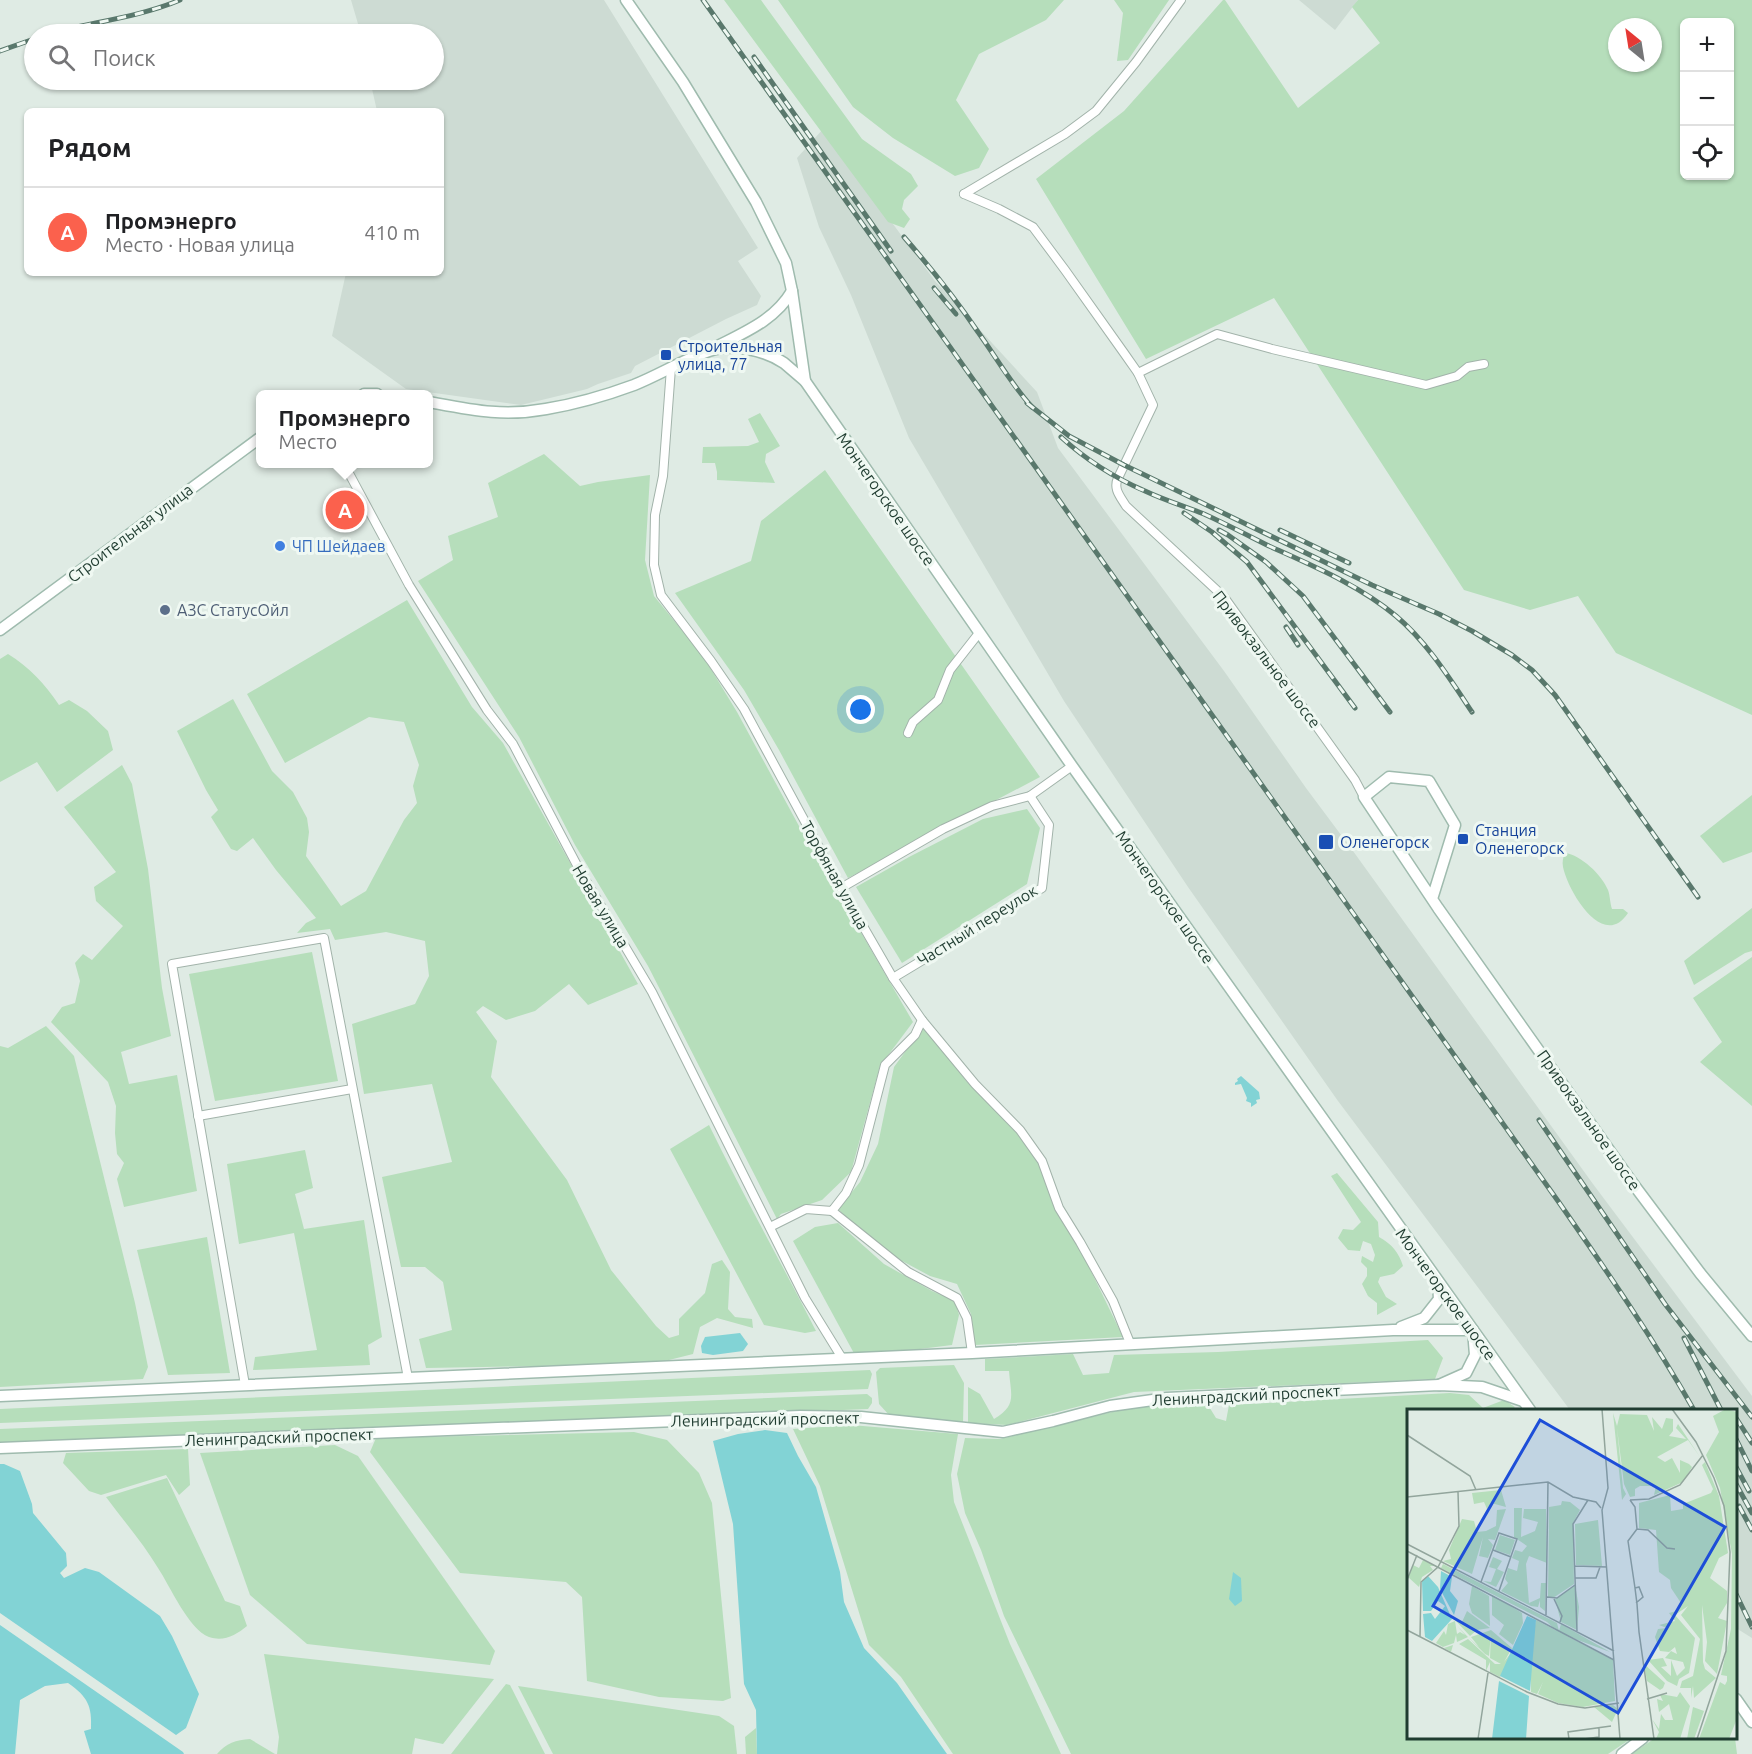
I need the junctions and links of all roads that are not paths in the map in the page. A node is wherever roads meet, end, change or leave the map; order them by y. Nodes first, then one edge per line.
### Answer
1 (626, 0) edge
2 (1182, 0) edge
3 (792, 291) junction
4 (710, 350) junction
5 (1484, 364) dead end
6 (671, 368) junction
7 (1138, 373) junction
8 (805, 381) junction
9 (433, 403) edge
10 (256, 441) edge
11 (346, 468) edge
12 (0, 630) edge
13 (979, 633) junction
14 (908, 733) dead end
15 (1072, 766) junction
16 (1030, 796) junction
17 (1364, 797) junction
18 (841, 888) junction
19 (1432, 900) junction
20 (893, 978) junction
21 (922, 1020) junction
22 (352, 1089) junction
23 (198, 1116) junction
24 (832, 1211) junction
25 (770, 1227) junction
26 (1438, 1282) junction
27 (1393, 1330) junction
28 (1473, 1330) junction
29 (1752, 1336) edge
30 (1130, 1343) junction
31 (972, 1353) junction
32 (842, 1359) junction
33 (408, 1378) junction
34 (245, 1385) junction
35 (1439, 1385) junction
36 (0, 1396) edge
37 (1526, 1406) edge
38 (0, 1448) edge
39 (1737, 1700) edge
40 (1752, 1722) edge
41 (1641, 1739) edge
42 (1622, 1754) edge

1 - 3 street
2 - 7 street
3 - 4 street
3 - 8 street
4 - 6 street
4 - 8 street
5 - 7 street
6 - 9 street
6 - 18 street, Торфяная улица
7 - 17 street, Привокзальное шоссе
8 - 13 street, Мончегорское шоссе
10 - 12 street, Строительная улица
11 - 25 street, Новая улица
13 - 14 street
13 - 15 street, Мончегорское шоссе
15 - 16 street
15 - 26 street, Мончегорское шоссе
16 - 18 street
16 - 20 street, Частный переулок
17 - 19 street, Привокзальное шоссе
17 - 19 street
18 - 20 street, Торфяная улица
19 - 29 street, Привокзальное шоссе
20 - 21 street, Торфяная улица
21 - 24 street
21 - 30 street, Торфяная улица
22 - 23 street
22 - 23 street
22 - 33 street
23 - 34 street
24 - 25 street
24 - 31 street
25 - 32 street, Новая улица
26 - 27 street
26 - 28 street, Мончегорское шоссе
27 - 28 street
27 - 30 street
28 - 35 street
28 - 37 street, Мончегорское шоссе
30 - 31 street
31 - 32 street
32 - 33 street
33 - 34 street
34 - 36 street
35 - 37 street, Ленинградский проспект
35 - 38 street, Ленинградский проспект
39 - 40 street
41 - 42 street

